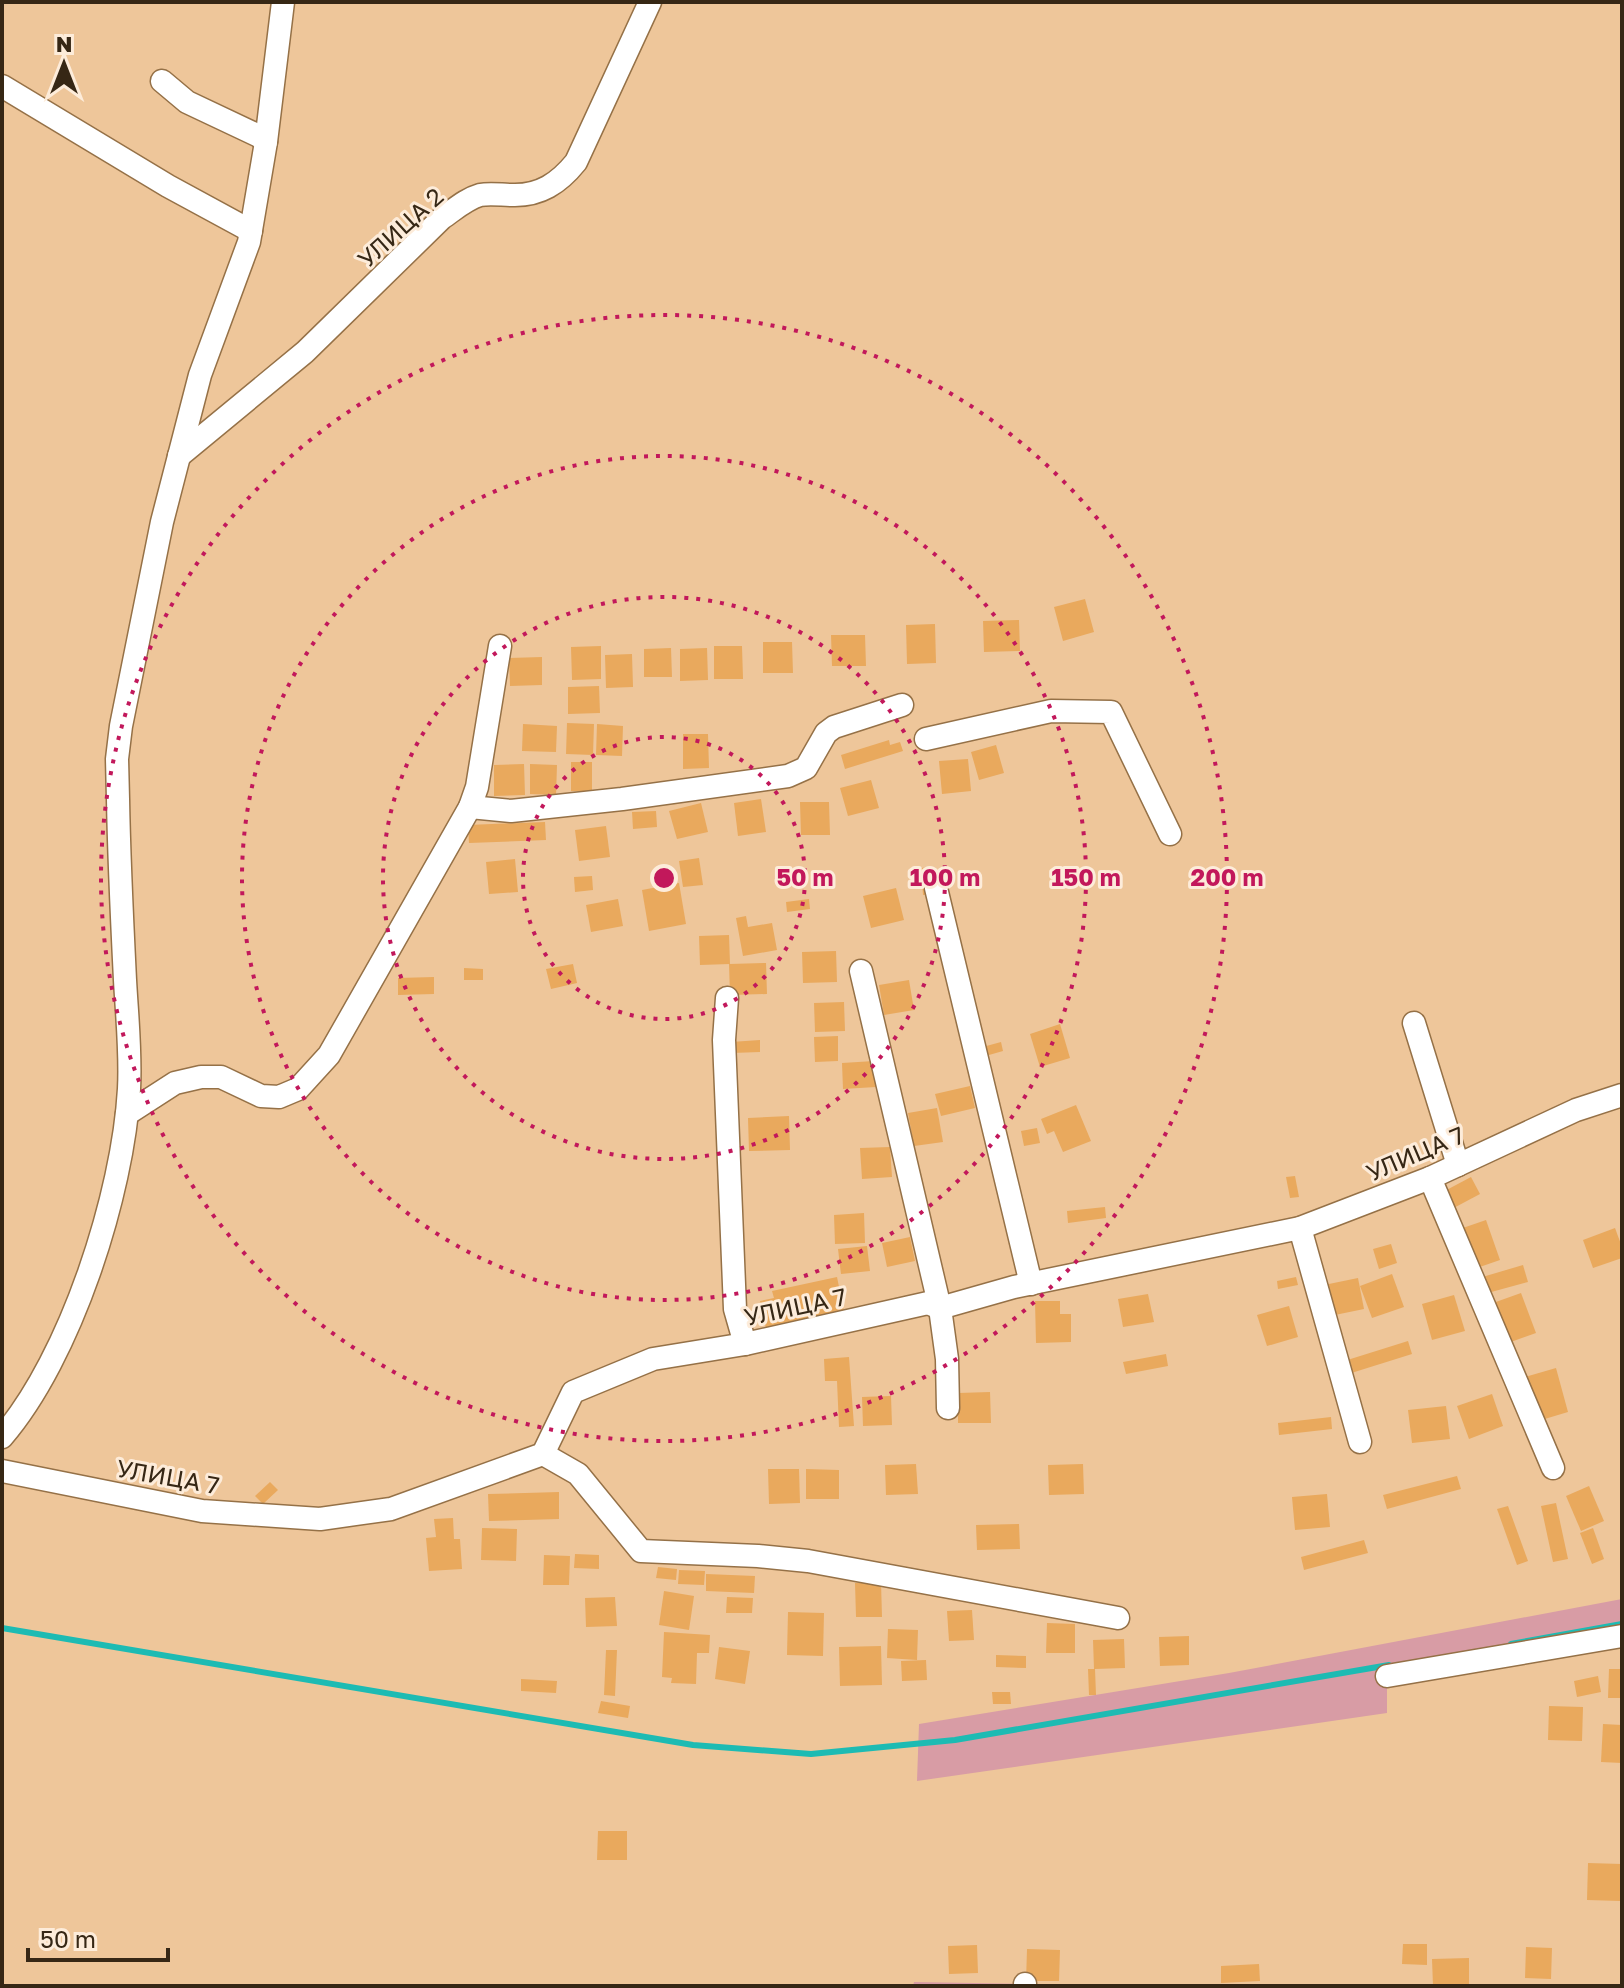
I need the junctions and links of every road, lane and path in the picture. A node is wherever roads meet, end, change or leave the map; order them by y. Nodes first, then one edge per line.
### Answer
1 (283, 2) edge
2 (650, 2) edge
3 (162, 81) dead end
4 (2, 86) edge
5 (266, 142) junction
6 (251, 231) junction
7 (179, 456) junction
8 (500, 646) dead end
9 (902, 705) dead end
10 (926, 739) dead end
11 (470, 807) junction
12 (1170, 834) dead end
13 (936, 888) dead end
14 (861, 971) dead end
15 (727, 998) dead end
16 (1414, 1023) dead end
17 (1622, 1095) edge
18 (127, 1114) junction
19 (1458, 1165) junction
20 (1430, 1178) junction
21 (1300, 1228) junction
22 (1031, 1284) junction
23 (940, 1308) junction
24 (745, 1344) junction
25 (948, 1408) dead end
26 (2, 1437) edge
27 (1360, 1442) dead end
28 (543, 1454) junction
29 (1553, 1468) dead end
30 (2, 1471) edge
31 (1118, 1618) dead end
32 (1622, 1636) edge
33 (1387, 1676) dead end

1 - 5 street
2 - 7 street, УЛИЦА 2
3 - 5 street
4 - 6 street
5 - 6 street
6 - 7 street
7 - 18 street
8 - 11 street
9 - 11 street
10 - 12 street
11 - 18 street
13 - 22 street
14 - 23 street
15 - 24 street
16 - 19 street
17 - 19 street, УЛИЦА 7
18 - 26 street
19 - 20 street, УЛИЦА 7
20 - 21 street, УЛИЦА 7
20 - 29 street
21 - 22 street, УЛИЦА 7
21 - 27 street
22 - 23 street, УЛИЦА 7
23 - 24 street, УЛИЦА 7
23 - 25 street
24 - 28 street, УЛИЦА 7
28 - 30 street, УЛИЦА 7
28 - 31 street
32 - 33 street

